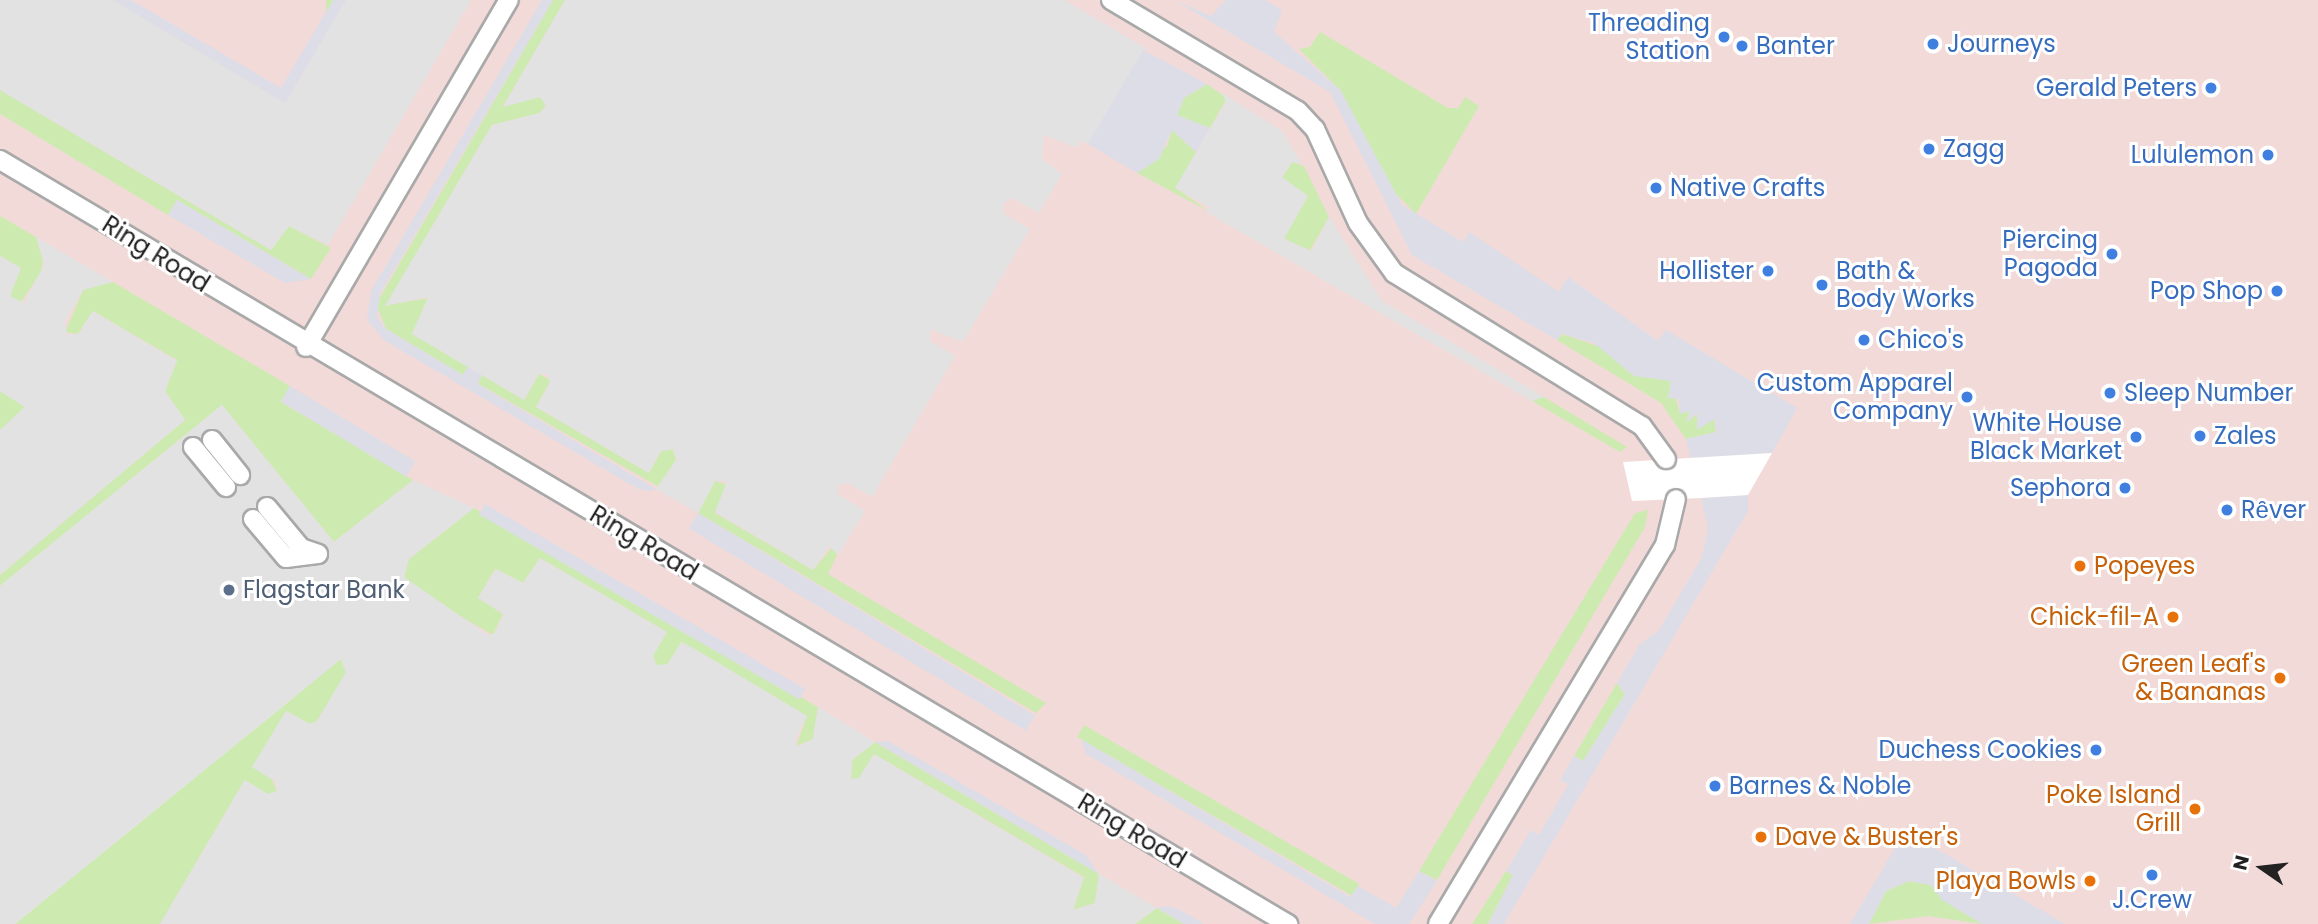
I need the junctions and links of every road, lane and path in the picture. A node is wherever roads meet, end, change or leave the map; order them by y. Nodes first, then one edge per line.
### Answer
1 (509, 0) edge
2 (1111, 0) edge
3 (0, 160) edge
4 (306, 346) junction
5 (212, 440) dead end
6 (193, 447) dead end
7 (1666, 460) dead end
8 (240, 475) dead end
9 (226, 487) dead end
10 (1676, 499) dead end
11 (260, 513) dead end
12 (318, 554) dead end
13 (1288, 924) edge
14 (1438, 924) edge

1 - 4 lane
2 - 7 lane
3 - 4 lane, Ring Road
4 - 13 lane, Ring Road
5 - 8 lane
6 - 9 lane
10 - 14 lane
11 - 12 lane

